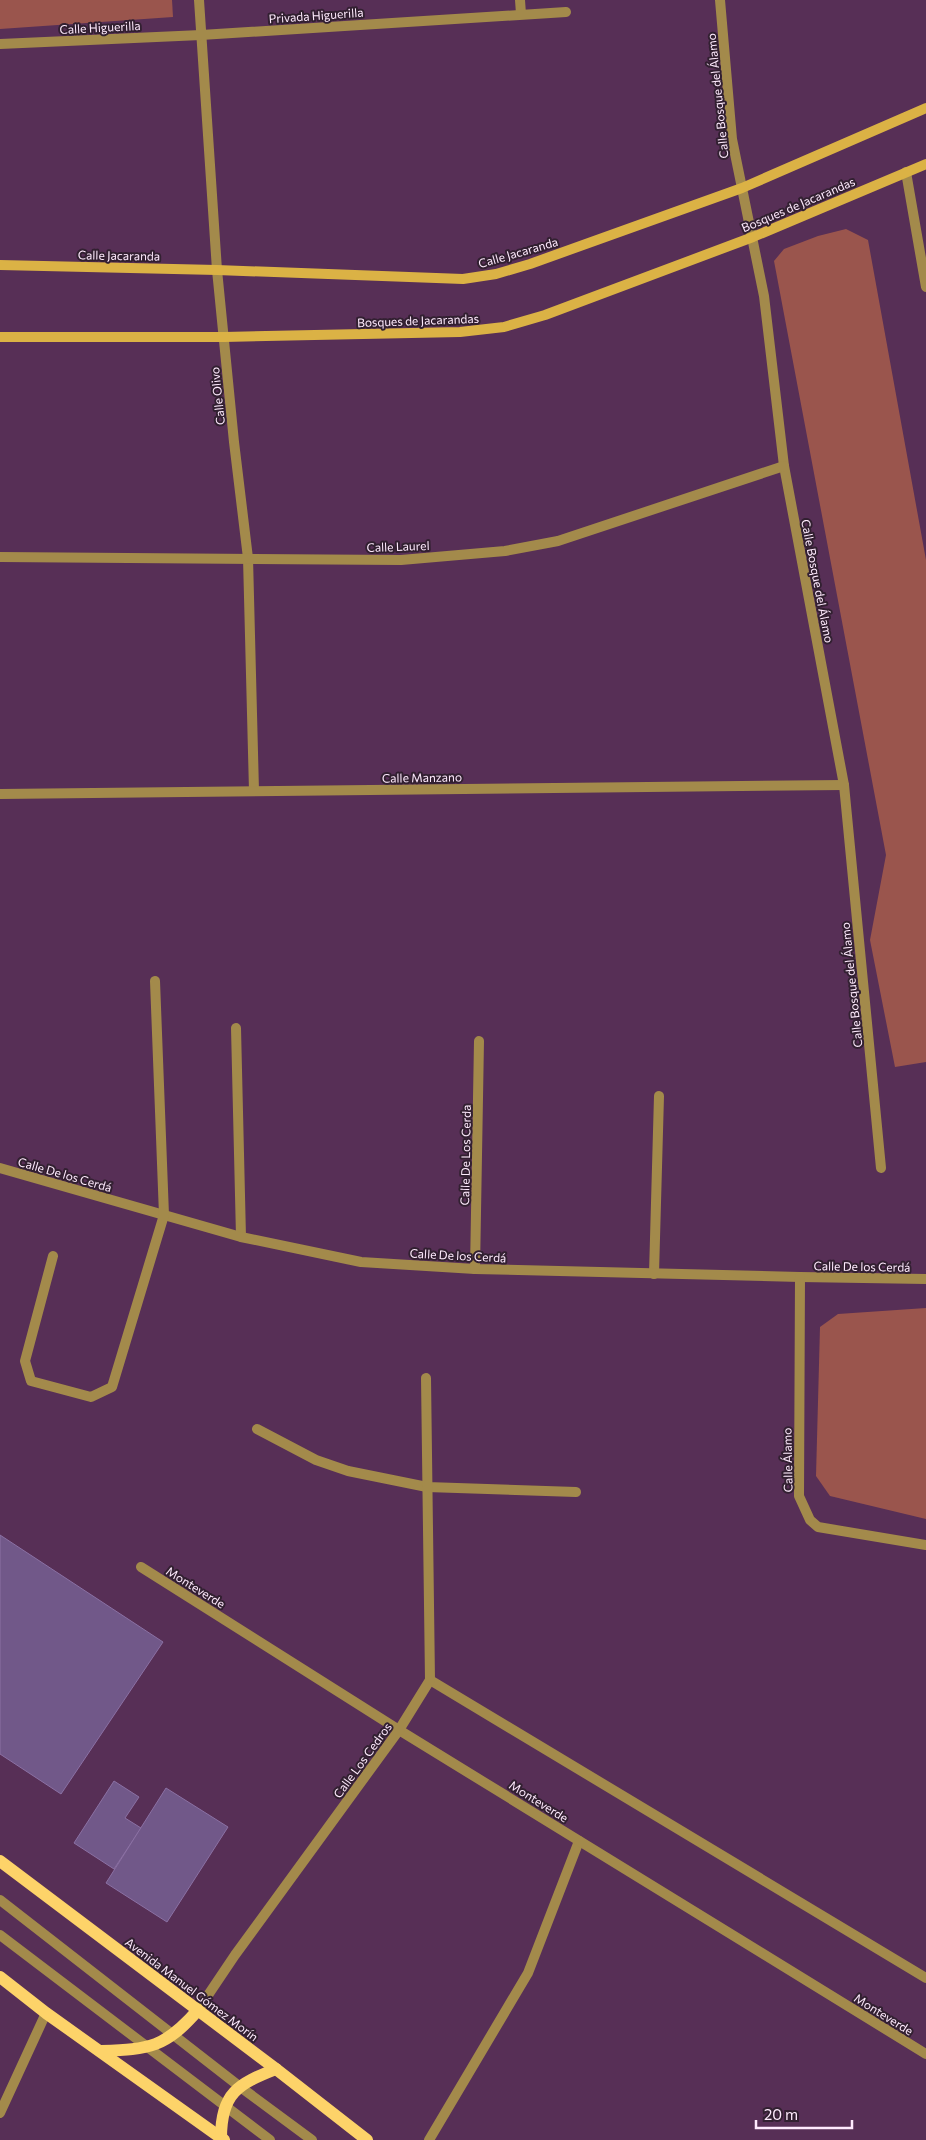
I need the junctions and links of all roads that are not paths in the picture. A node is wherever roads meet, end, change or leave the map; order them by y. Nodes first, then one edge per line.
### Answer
1 (199, 0) edge
2 (520, 0) edge
3 (720, 0) edge
4 (566, 12) dead end
5 (521, 14) junction
6 (202, 35) junction
7 (0, 44) edge
8 (926, 108) edge
9 (926, 164) edge
10 (906, 172) junction
11 (742, 188) junction
12 (753, 237) junction
13 (0, 265) edge
14 (217, 270) junction
15 (926, 287) edge
16 (0, 337) edge
17 (224, 337) junction
18 (784, 466) junction
19 (0, 557) edge
20 (248, 558) junction
21 (844, 785) junction
22 (254, 790) junction
23 (0, 794) edge
24 (154, 981) dead end
25 (236, 1028) dead end
26 (479, 1041) dead end
27 (659, 1096) dead end
28 (0, 1168) edge
29 (881, 1168) dead end
30 (164, 1215) junction
31 (241, 1237) junction
32 (53, 1256) dead end
33 (475, 1269) junction
34 (654, 1274) junction
35 (800, 1278) junction
36 (926, 1278) edge
37 (426, 1378) dead end
38 (258, 1429) dead end
39 (427, 1487) junction
40 (576, 1492) dead end
41 (926, 1545) edge
42 (141, 1567) dead end
43 (430, 1680) junction
44 (399, 1730) junction
45 (579, 1841) junction
46 (0, 1861) edge
47 (0, 1900) edge
48 (0, 1934) edge
49 (0, 1977) edge
50 (926, 1978) edge
51 (198, 2010) junction
52 (46, 2013) junction
53 (175, 2035) junction
54 (149, 2046) junction
55 (101, 2051) junction
56 (926, 2054) edge
57 (276, 2069) junction
58 (239, 2086) junction
59 (225, 2107) junction
60 (0, 2113) edge
61 (222, 2139) edge
62 (270, 2140) edge
63 (312, 2140) edge
64 (367, 2140) edge
65 (429, 2140) edge

1 - 6 street, Calle Olivo
2 - 5 street
3 - 11 street, Calle Bosque del Álamo
4 - 5 street, Privada Higuerilla
5 - 6 street, Privada Higuerilla
6 - 7 street, Calle Higuerilla
6 - 14 street, Calle Olivo
8 - 11 street, Calle Jacaranda
9 - 10 street, Bosques de Jacarandas
10 - 12 street, Bosques de Jacarandas
10 - 15 street
11 - 12 street, Calle Bosque del Álamo
11 - 14 street, Calle Jacaranda
12 - 17 street, Bosques de Jacarandas
12 - 18 street, Calle Bosque del Álamo
13 - 14 street, Calle Jacaranda
14 - 17 street, Calle Olivo
16 - 17 street, Bosques de Jacarandas
17 - 20 street, Calle Olivo
18 - 20 street, Calle Laurel
18 - 21 street, Calle Bosque del Álamo
19 - 20 street, Calle Laurel
20 - 22 street, Calle Olivo
21 - 22 street, Calle Manzano
21 - 29 street, Calle Bosque del Álamo
22 - 23 street, Calle Manzano
24 - 30 street
25 - 31 street
26 - 33 street, Calle De Los Cerda
27 - 34 street
28 - 30 street, Calle De los Cerdá
30 - 31 street, Calle De los Cerdá
30 - 32 street
31 - 33 street, Calle De los Cerdá
33 - 34 street, Calle De los Cerdá
34 - 35 street, Calle De los Cerdá
35 - 36 street, Calle De los Cerdá
35 - 41 street, Calle Álamo
37 - 39 street
38 - 39 street
39 - 40 street
39 - 43 street
42 - 44 street, Monteverde
43 - 44 street, Calle Los Cedros
43 - 50 street
44 - 45 street, Monteverde
44 - 51 street, Calle Los Cedros
45 - 56 street, Monteverde
45 - 65 street
46 - 51 main road, Avenida Manuel Gómez Morín
47 - 53 street
48 - 54 street
49 - 52 main road
51 - 53 main road
51 - 57 main road, Avenida Manuel Gómez Morín
52 - 55 main road
52 - 60 street
53 - 54 main road
53 - 58 street
54 - 55 main road
54 - 59 street
55 - 61 main road
57 - 58 main road
57 - 64 main road, Avenida Manuel Gómez Morín
58 - 59 main road
58 - 63 street
59 - 61 main road
59 - 62 street

